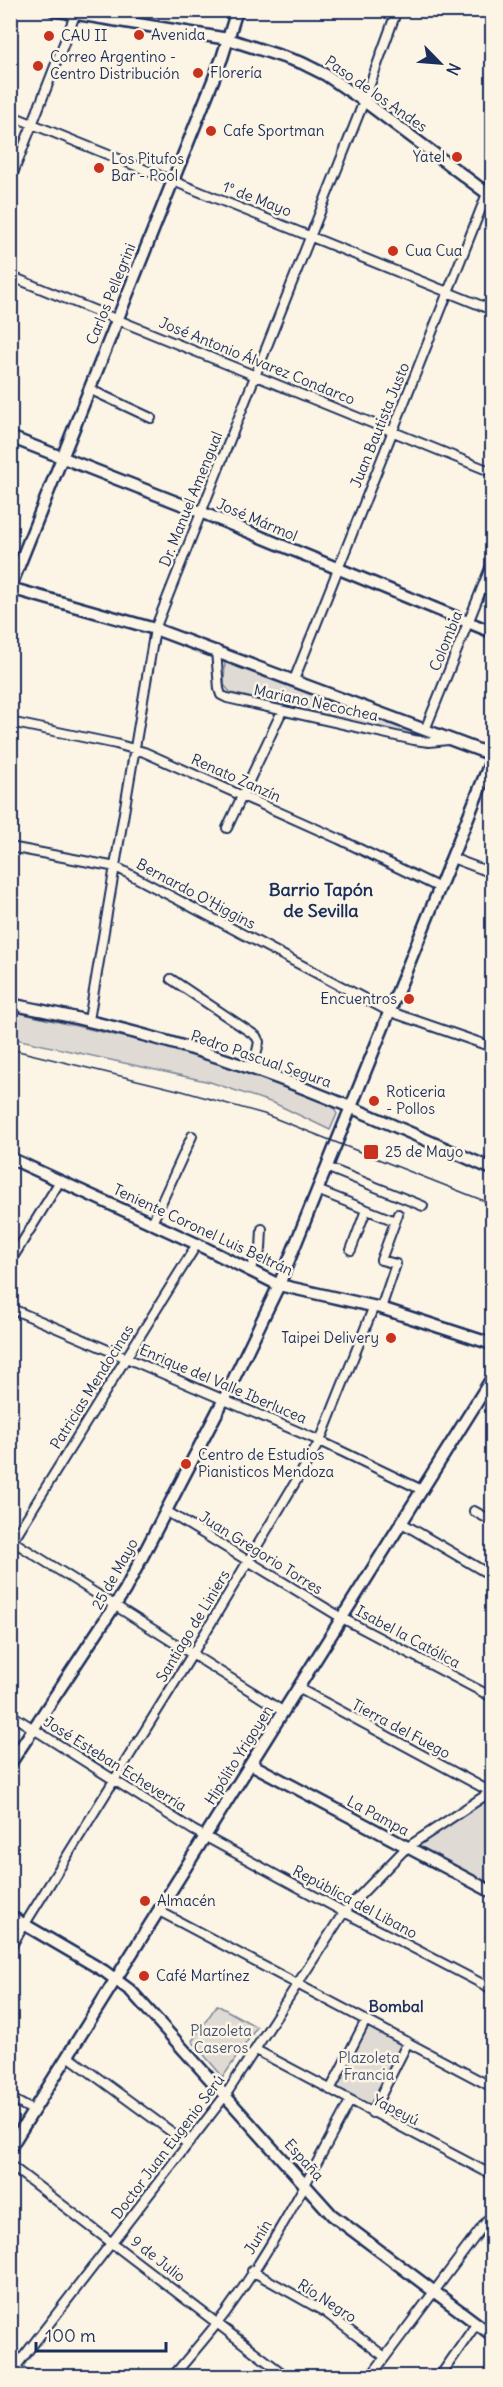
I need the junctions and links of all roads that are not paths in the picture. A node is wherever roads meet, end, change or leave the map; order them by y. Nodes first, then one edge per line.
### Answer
1 (53, 10) edge
2 (237, 10) edge
3 (397, 10) edge
4 (76, 13) edge
5 (228, 39) junction
6 (364, 101) junction
7 (10, 115) edge
8 (33, 124) junction
9 (10, 181) edge
10 (173, 181) junction
11 (492, 181) edge
12 (490, 195) edge
13 (310, 235) junction
14 (10, 276) edge
15 (448, 292) junction
16 (492, 310) edge
17 (117, 319) junction
18 (255, 375) junction
19 (89, 389) junction
20 (151, 418) dead end
21 (393, 431) junction
22 (10, 437) edge
23 (62, 458) junction
24 (492, 472) edge
25 (200, 512) junction
26 (492, 563) edge
27 (338, 570) junction
28 (11, 588) edge
29 (469, 622) junction
30 (154, 628) junction
31 (492, 632) edge
32 (216, 650) junction
33 (294, 680) junction
34 (282, 711) junction
35 (10, 722) edge
36 (425, 730) junction
37 (451, 739) junction
38 (135, 749) junction
39 (492, 756) edge
40 (242, 796) junction
41 (227, 828) dead end
42 (10, 848) edge
43 (452, 858) junction
44 (116, 867) junction
45 (492, 873) edge
46 (440, 888) junction
47 (171, 979) dead end
48 (10, 1004) edge
49 (388, 1011) junction
50 (89, 1020) junction
51 (492, 1047) edge
52 (253, 1069) junction
53 (350, 1106) junction
54 (192, 1136) dead end
55 (10, 1158) edge
56 (326, 1167) junction
57 (492, 1169) edge
58 (60, 1181) junction
59 (317, 1190) junction
60 (423, 1206) dead end
61 (366, 1210) junction
62 (152, 1223) junction
63 (262, 1229) dead end
64 (197, 1244) junction
65 (351, 1250) dead end
66 (10, 1262) edge
67 (249, 1271) junction
68 (279, 1285) junction
69 (378, 1307) junction
70 (10, 1308) edge
71 (492, 1344) edge
72 (126, 1358) junction
73 (492, 1378) edge
74 (224, 1399) junction
75 (320, 1441) junction
76 (422, 1490) junction
77 (166, 1511) junction
78 (474, 1511) dead end
79 (492, 1521) edge
80 (402, 1523) junction
81 (11, 1542) edge
82 (249, 1561) junction
83 (492, 1576) edge
84 (116, 1606) junction
85 (342, 1618) junction
86 (193, 1653) junction
87 (298, 1688) junction
88 (492, 1697) edge
89 (284, 1712) junction
90 (10, 1714) edge
91 (34, 1729) junction
92 (10, 1764) edge
93 (251, 1764) junction
94 (114, 1780) junction
95 (492, 1792) edge
96 (206, 1836) junction
97 (406, 1848) junction
98 (492, 1892) edge
99 (159, 1911) junction
100 (344, 1912) junction
101 (10, 1916) edge
102 (26, 1924) junction
103 (10, 1948) edge
104 (116, 1979) junction
105 (297, 1984) junction
106 (492, 1989) edge
107 (366, 2020) junction
108 (408, 2042) junction
109 (256, 2050) junction
110 (68, 2056) junction
111 (492, 2087) edge
112 (330, 2090) junction
113 (225, 2096) junction
114 (10, 2097) edge
115 (350, 2101) junction
116 (34, 2111) junction
117 (372, 2113) junction
118 (188, 2144) junction
119 (10, 2148) edge
120 (10, 2165) edge
121 (492, 2175) edge
122 (305, 2184) junction
123 (492, 2214) edge
124 (113, 2242) junction
125 (252, 2271) junction
126 (434, 2291) junction
127 (218, 2323) junction
128 (477, 2323) junction
129 (492, 2335) edge
130 (385, 2357) junction
131 (16, 2370) edge
132 (173, 2376) edge
133 (286, 2376) edge
134 (370, 2376) edge
135 (440, 2376) edge

1 - 4 street, Paso de los Andes
2 - 5 street, Carlos Pellegrini
3 - 6 street, Dr. Manuel Amengual
4 - 5 street, Paso de los Andes
4 - 8 street
5 - 6 street, Paso de los Andes
5 - 10 street, Carlos Pellegrini
6 - 12 street, Paso de los Andes
6 - 13 street, Dr. Manuel Amengual
7 - 8 street, 1° de Mayo
8 - 9 street
8 - 10 street, 1° de Mayo
10 - 13 street, 1° de Mayo
10 - 17 street, Carlos Pellegrini
11 - 12 street, Juan Bautista Justo
12 - 15 street, Juan Bautista Justo
13 - 15 street, 1° de Mayo
13 - 18 street, Dr. Manuel Amengual
14 - 17 street, José Antonio Álvarez Condarco
15 - 16 street, 1° de Mayo
15 - 21 street, Juan Bautista Justo
17 - 18 street, José Antonio Álvarez Condarco
17 - 19 street, Carlos Pellegrini
18 - 21 street, José Antonio Álvarez Condarco
18 - 25 street, Dr. Manuel Amengual
19 - 20 street
19 - 23 street, Carlos Pellegrini
21 - 24 street, José Antonio Álvarez Condarco
21 - 27 street, Juan Bautista Justo
22 - 23 street, José Mármol
23 - 25 street, José Mármol
23 - 28 street, Carlos Pellegrini
25 - 27 street, José Mármol
25 - 30 street, Dr. Manuel Amengual
26 - 29 street, Colombia
27 - 29 street, José Mármol
27 - 33 street, Juan Bautista Justo
28 - 30 street, Mariano Necochea
29 - 31 street, José Mármol
29 - 36 street, Colombia
30 - 32 street, Mariano Necochea
30 - 38 street, Dr. Manuel Amengual
32 - 33 street, Mariano Necochea
32 - 34 street, Mariano Necochea
33 - 36 street, Mariano Necochea
34 - 37 street, Mariano Necochea
34 - 40 street
35 - 38 street, Renato Zanzín
36 - 37 street, Mariano Necochea
37 - 39 street, Mariano Necochea
38 - 40 street, Renato Zanzín
38 - 44 street, Dr. Manuel Amengual
39 - 43 street, 25 de Mayo
40 - 41 street
40 - 46 street, Renato Zanzín
42 - 44 street, Bernardo O'Higgins
43 - 45 street
43 - 46 street, 25 de Mayo
44 - 49 street, Bernardo O'Higgins
44 - 50 street, Dr. Manuel Amengual
46 - 49 street, 25 de Mayo
47 - 52 street
48 - 50 street, Pedro Pascual Segura
49 - 51 street, Bernardo O'Higgins
49 - 53 street, 25 de Mayo
50 - 52 street, Pedro Pascual Segura
52 - 53 street, Pedro Pascual Segura
53 - 56 street, 25 de Mayo
53 - 57 street, Pedro Pascual Segura
54 - 62 street
55 - 58 street, Teniente Coronel Luis Beltrán
56 - 59 street, 25 de Mayo
56 - 60 street
58 - 62 street, Teniente Coronel Luis Beltrán
58 - 66 street
59 - 61 street
59 - 68 street, 25 de Mayo
61 - 65 street
61 - 69 street, Santiago de Liniers
62 - 64 street, Teniente Coronel Luis Beltrán
63 - 67 street
64 - 67 street, Teniente Coronel Luis Beltrán
64 - 72 street, Patricias Mendocinas
67 - 68 street, Teniente Coronel Luis Beltrán
68 - 69 street, Teniente Coronel Luis Beltrán
68 - 74 street, 25 de Mayo
69 - 71 street, Teniente Coronel Luis Beltrán
69 - 75 street, Santiago de Liniers
70 - 72 street, Enrique del Valle Iberlucea
72 - 74 street, Enrique del Valle Iberlucea
72 - 81 street, Patricias Mendocinas
73 - 76 street, Hipólito Yrigoyen
74 - 75 street, Enrique del Valle Iberlucea
74 - 77 street, 25 de Mayo
75 - 76 street, Enrique del Valle Iberlucea
75 - 82 street, Santiago de Liniers
76 - 80 street, Hipólito Yrigoyen
77 - 82 street, Juan Gregorio Torres
77 - 84 street, 25 de Mayo
78 - 79 street
80 - 83 street
80 - 85 street, Hipólito Yrigoyen
81 - 84 street
82 - 85 street, Juan Gregorio Torres
82 - 86 street, Santiago de Liniers
84 - 86 street
84 - 91 street, 25 de Mayo
85 - 87 street, Hipólito Yrigoyen
85 - 88 street, Isabel la Católica
86 - 89 street
86 - 94 street, Santiago de Liniers
87 - 89 street, Hipólito Yrigoyen
87 - 95 street, Tierra del Fuego
89 - 93 street, Hipólito Yrigoyen
90 - 91 street, José Esteban Echeverría
91 - 92 street, 25 de Mayo
91 - 94 street, José Esteban Echeverría
93 - 96 street, Hipólito Yrigoyen
93 - 97 street, La Pampa
94 - 96 street, José Esteban Echeverría
94 - 102 street, Santiago de Liniers
95 - 97 street, Doctor Juan Eugenio Serú
96 - 99 street, Hipólito Yrigoyen
96 - 100 street, República del Libano
97 - 98 street, La Pampa
97 - 100 street, Doctor Juan Eugenio Serú
99 - 104 street, Hipólito Yrigoyen
99 - 105 street
100 - 105 street, Doctor Juan Eugenio Serú
100 - 106 street, República del Libano
101 - 102 street, España
102 - 103 street, Santiago de Liniers
102 - 104 street, España
104 - 110 street, Hipólito Yrigoyen
104 - 113 street, España
105 - 107 street
105 - 109 street, Doctor Juan Eugenio Serú
107 - 108 street
107 - 112 street
108 - 111 street
108 - 117 street
109 - 112 street, Yapeyú
109 - 113 street, Doctor Juan Eugenio Serú
110 - 116 street, Hipólito Yrigoyen
110 - 118 street
112 - 115 street, Yapeyú
113 - 118 street, Doctor Juan Eugenio Serú
113 - 122 street, España
114 - 116 street
115 - 117 street, Yapeyú
115 - 122 street, Junín
116 - 119 street, Hipólito Yrigoyen
117 - 121 street, Yapeyú
118 - 124 street, Doctor Juan Eugenio Serú
120 - 124 street, 9 de Julio
122 - 125 street, Junín
122 - 126 street, España
123 - 126 street
124 - 127 street, 9 de Julio
124 - 131 street, Doctor Juan Eugenio Serú
125 - 127 street, Junín
125 - 130 street, Río Negro
126 - 128 street, España
126 - 130 street
127 - 132 street, Junín
127 - 133 street, 9 de Julio
128 - 129 street, España
128 - 135 street
130 - 134 street

